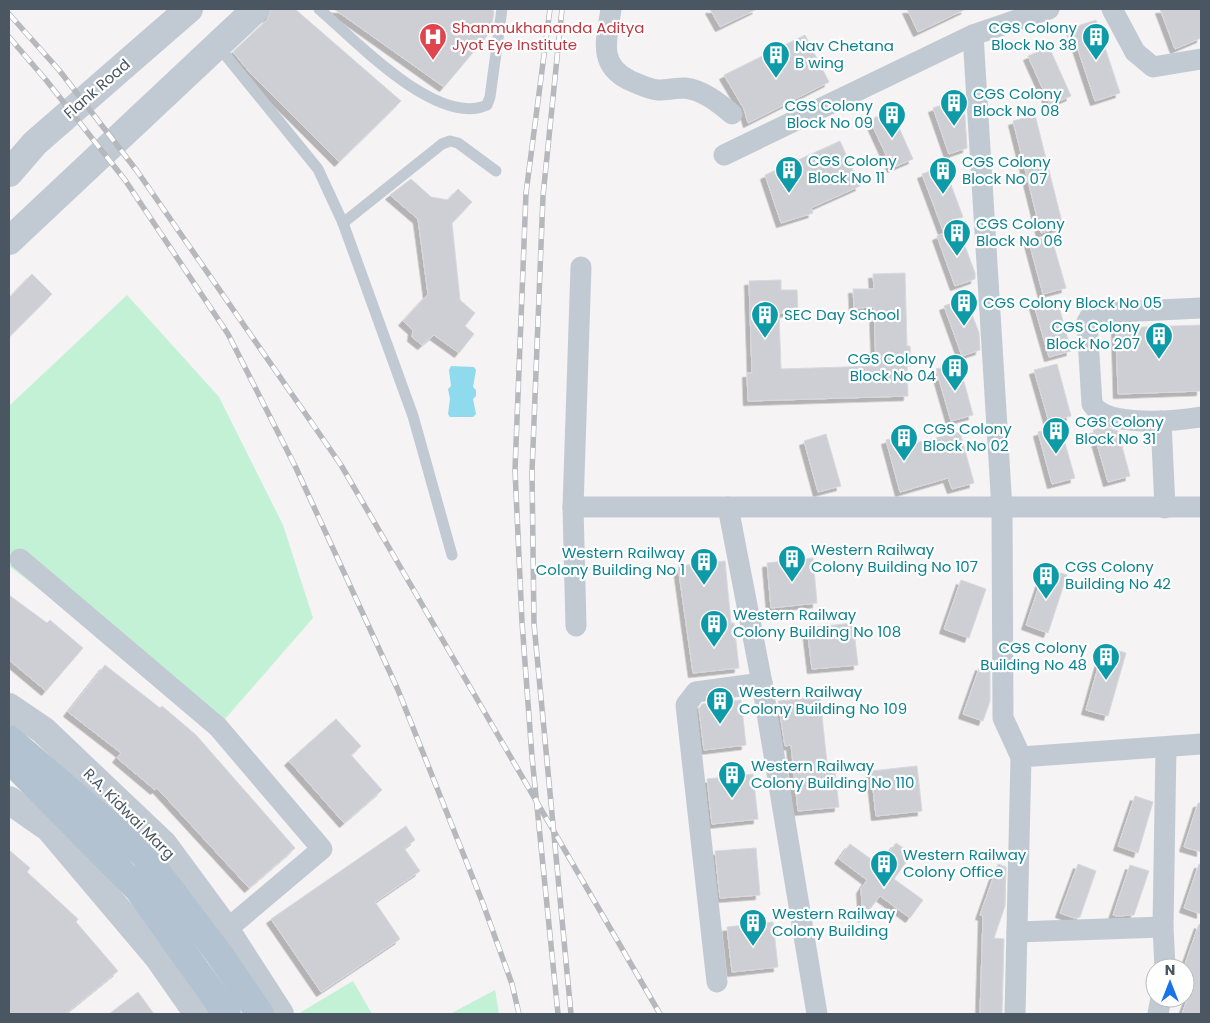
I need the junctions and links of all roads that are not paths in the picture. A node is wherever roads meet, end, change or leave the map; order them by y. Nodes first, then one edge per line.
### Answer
1 (189, 9) edge
2 (256, 9) edge
3 (319, 9) edge
4 (502, 9) edge
5 (611, 9) edge
6 (1049, 9) edge
7 (1112, 9) edge
8 (973, 35) junction
9 (218, 46) junction
10 (1201, 59) edge
11 (732, 114) dead end
12 (724, 155) dead end
13 (496, 171) dead end
14 (9, 173) edge
15 (343, 222) junction
16 (9, 241) edge
17 (582, 267) dead end
18 (1201, 308) edge
19 (1201, 417) edge
20 (1161, 421) junction
21 (573, 507) junction
22 (728, 507) junction
23 (1201, 507) edge
24 (1165, 508) junction
25 (1002, 509) junction
26 (452, 555) dead end
27 (20, 559) dead end
28 (576, 626) dead end
29 (762, 683) junction
30 (9, 707) edge
31 (9, 739) edge
32 (1201, 744) edge
33 (1166, 747) junction
34 (1022, 757) junction
35 (9, 759) edge
36 (9, 800) edge
37 (1163, 927) junction
38 (226, 930) junction
39 (1017, 932) junction
40 (1164, 958) edge
41 (718, 982) dead end
42 (198, 1014) edge
43 (228, 1014) edge
44 (260, 1014) edge
45 (280, 1014) edge
46 (817, 1014) edge
47 (1015, 1014) edge

1 - 14 street, Flank Road
2 - 9 street
3 - 4 lane
5 - 11 street
6 - 8 street
7 - 10 street
8 - 12 street
8 - 25 street
9 - 15 lane
9 - 16 street
13 - 15 lane
15 - 26 lane
17 - 21 street
18 - 20 street
19 - 20 street
20 - 24 street
21 - 22 street
21 - 28 street
22 - 25 street
22 - 29 street
23 - 24 street
24 - 25 street
25 - 34 street
27 - 38 street
29 - 41 street
29 - 46 street
30 - 38 street, R.A. Kidwai Marg
31 - 44 main road
32 - 33 street
33 - 34 street
33 - 37 street
34 - 39 street
35 - 43 main road
36 - 42 street
37 - 39 street
37 - 40 street
38 - 45 street, R.A. Kidwai Marg
39 - 47 street

